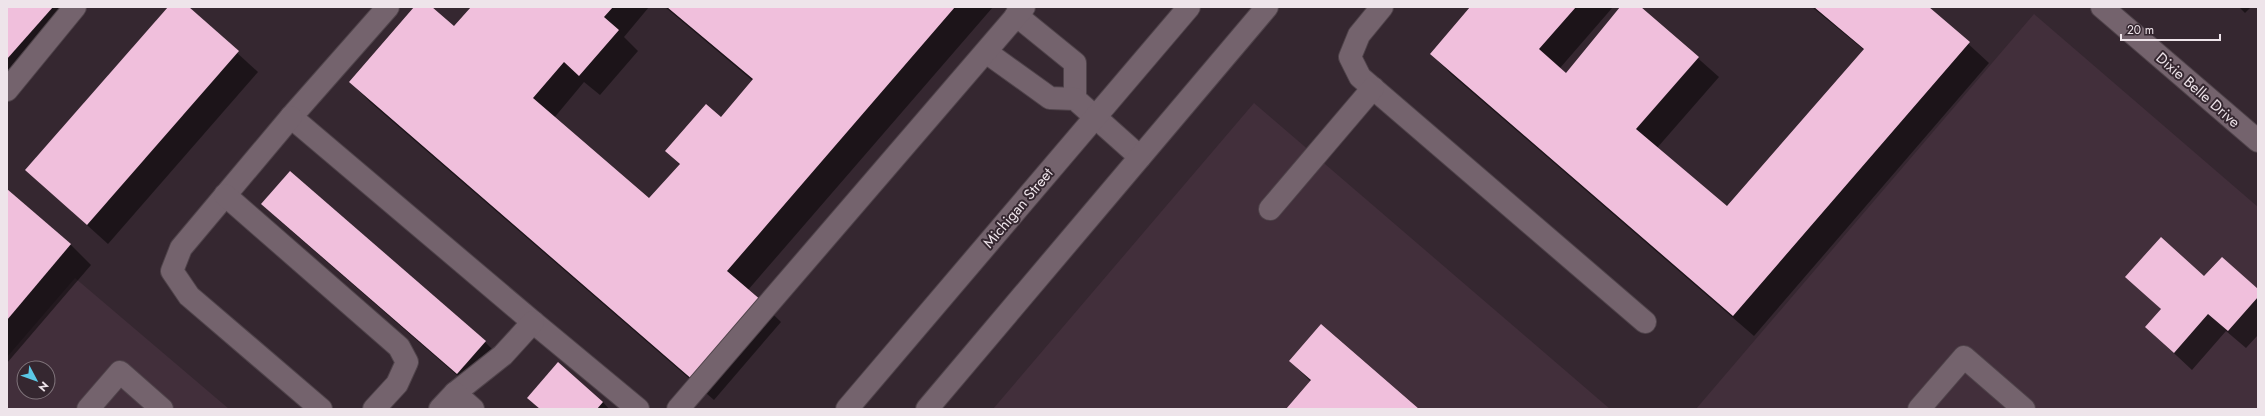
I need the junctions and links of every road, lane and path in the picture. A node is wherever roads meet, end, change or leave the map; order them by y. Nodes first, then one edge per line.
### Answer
1 (75, 7) edge
2 (388, 7) edge
3 (1189, 7) edge
4 (1267, 7) edge
5 (1382, 7) edge
6 (2102, 7) edge
7 (1020, 11) edge
8 (986, 52) junction
9 (1373, 88) junction
10 (7, 90) edge
11 (1075, 99) junction
12 (1095, 116) junction
13 (291, 117) junction
14 (2258, 141) edge
15 (1140, 157) junction
16 (225, 195) junction
17 (1270, 209) dead end
18 (533, 322) junction
19 (1645, 322) dead end
20 (455, 393) junction
21 (88, 409) edge
22 (162, 409) edge
23 (321, 409) edge
24 (374, 409) edge
25 (440, 409) edge
26 (473, 409) edge
27 (638, 409) edge
28 (678, 409) edge
29 (847, 409) edge
30 (927, 409) edge
31 (1919, 409) edge
32 (2024, 409) edge

1 - 10 street
2 - 13 street
3 - 12 street, Michigan Street
4 - 15 street
5 - 9 street
6 - 14 street, Dixie Belle Drive
7 - 8 street
7 - 11 street
8 - 11 street
8 - 28 street
9 - 17 street
9 - 19 street
11 - 12 street
12 - 15 street
12 - 29 street, Michigan Street
13 - 16 street
13 - 18 street
15 - 30 street
16 - 23 street
16 - 24 street
18 - 20 street
18 - 27 street
20 - 25 street
20 - 26 street
21 - 22 street
31 - 32 street

